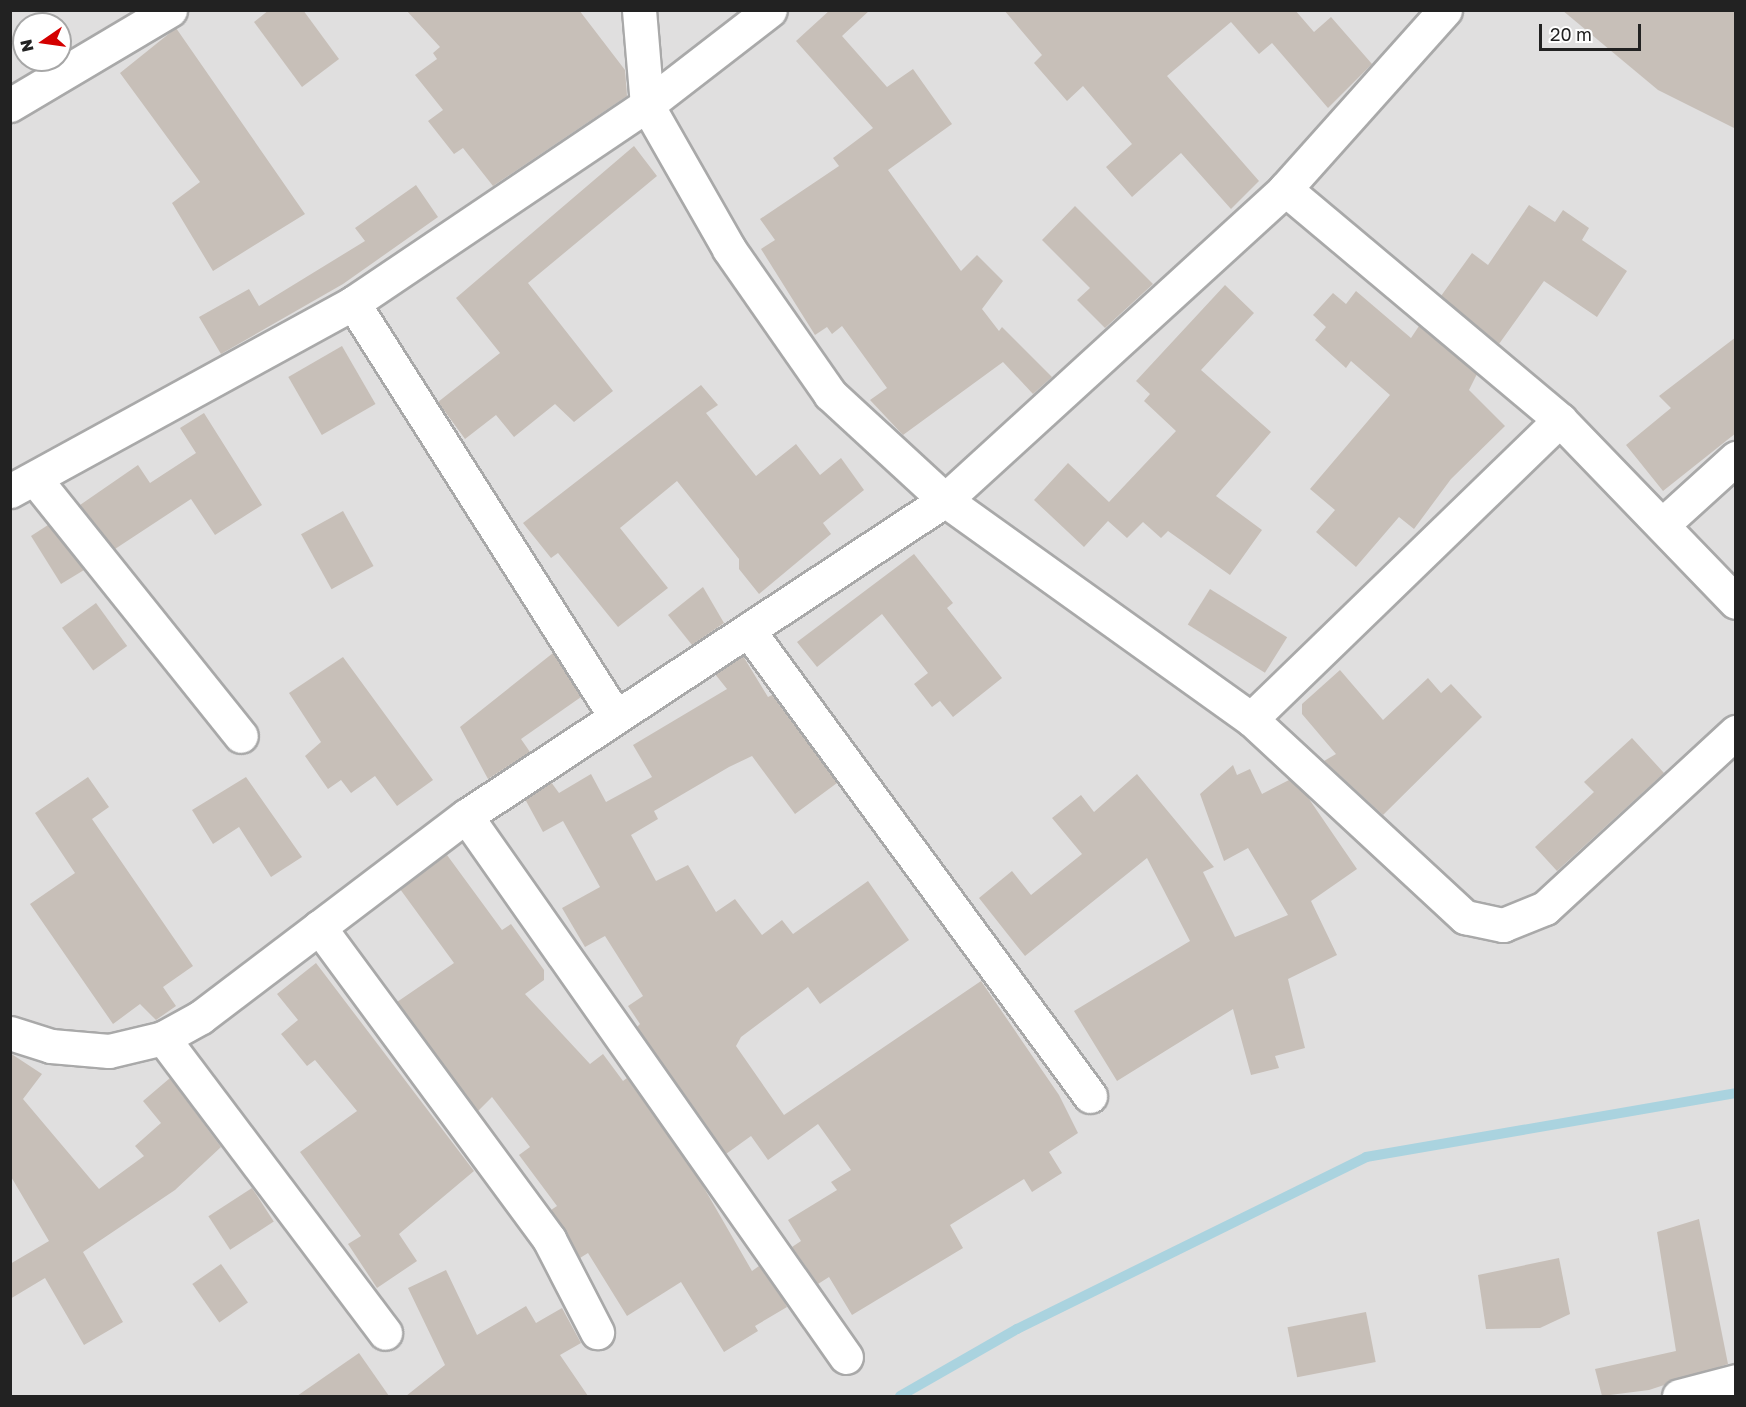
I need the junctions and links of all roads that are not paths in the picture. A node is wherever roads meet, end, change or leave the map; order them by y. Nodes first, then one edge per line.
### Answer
1 (170, 10) edge
2 (639, 10) edge
3 (770, 10) edge
4 (1445, 10) edge
5 (10, 105) edge
6 (647, 105) junction
7 (1285, 189) junction
8 (353, 303) junction
9 (1560, 420) junction
10 (1736, 458) edge
11 (23, 485) edge
12 (945, 500) junction
13 (1662, 525) junction
14 (1736, 602) edge
15 (748, 630) junction
16 (616, 717) junction
17 (1251, 718) junction
18 (1736, 732) edge
19 (241, 736) dead end
20 (466, 816) junction
21 (319, 927) junction
22 (10, 1033) edge
23 (163, 1038) junction
24 (1090, 1096) dead end
25 (386, 1332) dead end
26 (597, 1332) dead end
27 (846, 1357) dead end
28 (1736, 1381) edge
29 (1678, 1396) edge

1 - 5 street
2 - 6 street
3 - 6 street
4 - 7 street
6 - 8 street
6 - 12 street
7 - 9 street
7 - 12 street
8 - 11 street
8 - 16 street
9 - 13 street
9 - 17 street
10 - 13 street
11 - 19 street
12 - 15 street
12 - 17 street
13 - 14 street
15 - 16 street
15 - 24 street
16 - 20 street
17 - 18 street
20 - 21 street
20 - 27 street
21 - 23 street
21 - 26 street
22 - 23 street
23 - 25 street
28 - 29 street

